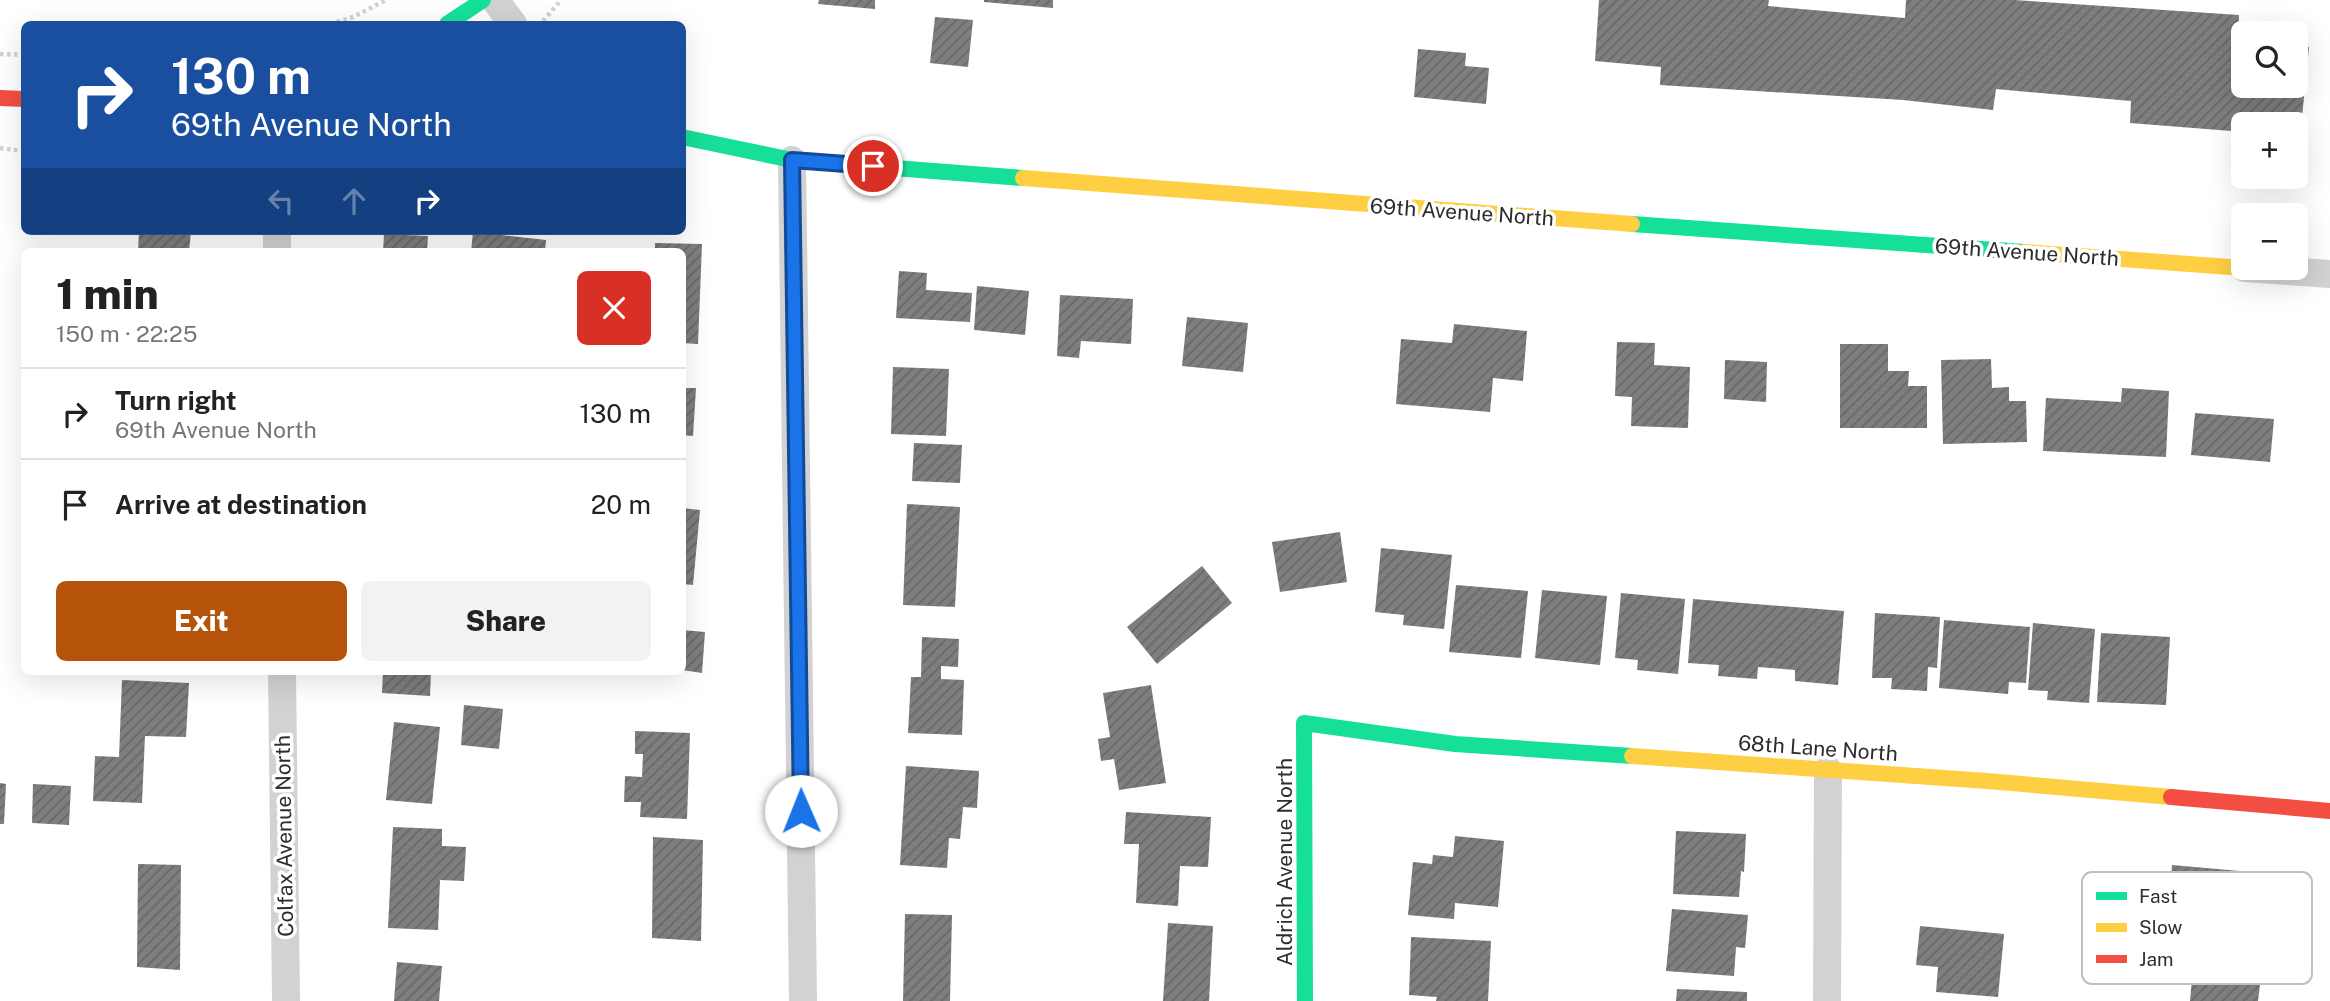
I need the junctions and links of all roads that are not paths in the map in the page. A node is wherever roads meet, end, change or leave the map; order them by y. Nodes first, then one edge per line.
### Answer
1 (483, 0) edge
2 (495, 0) edge
3 (452, 21) edge
4 (511, 21) edge
5 (0, 98) edge
6 (21, 99) edge
7 (686, 138) edge
8 (792, 160) junction
9 (2231, 267) edge
10 (2308, 272) edge
11 (2330, 274) edge
12 (282, 675) edge
13 (1304, 723) joint
14 (1828, 770) junction
15 (2330, 811) edge
16 (286, 1001) edge
17 (803, 1001) edge
18 (1305, 1001) edge
19 (1827, 1001) edge

1 - 3 street
2 - 4 street
5 - 6 street
7 - 8 street, 69th Avenue North
8 - 9 street, 69th Avenue North
8 - 17 street
10 - 11 street, 69th Avenue North
12 - 16 street, Colfax Avenue North
13 - 14 street, 68th Lane North
13 - 18 street, Aldrich Avenue North
14 - 15 street, 68th Lane North
14 - 19 street

